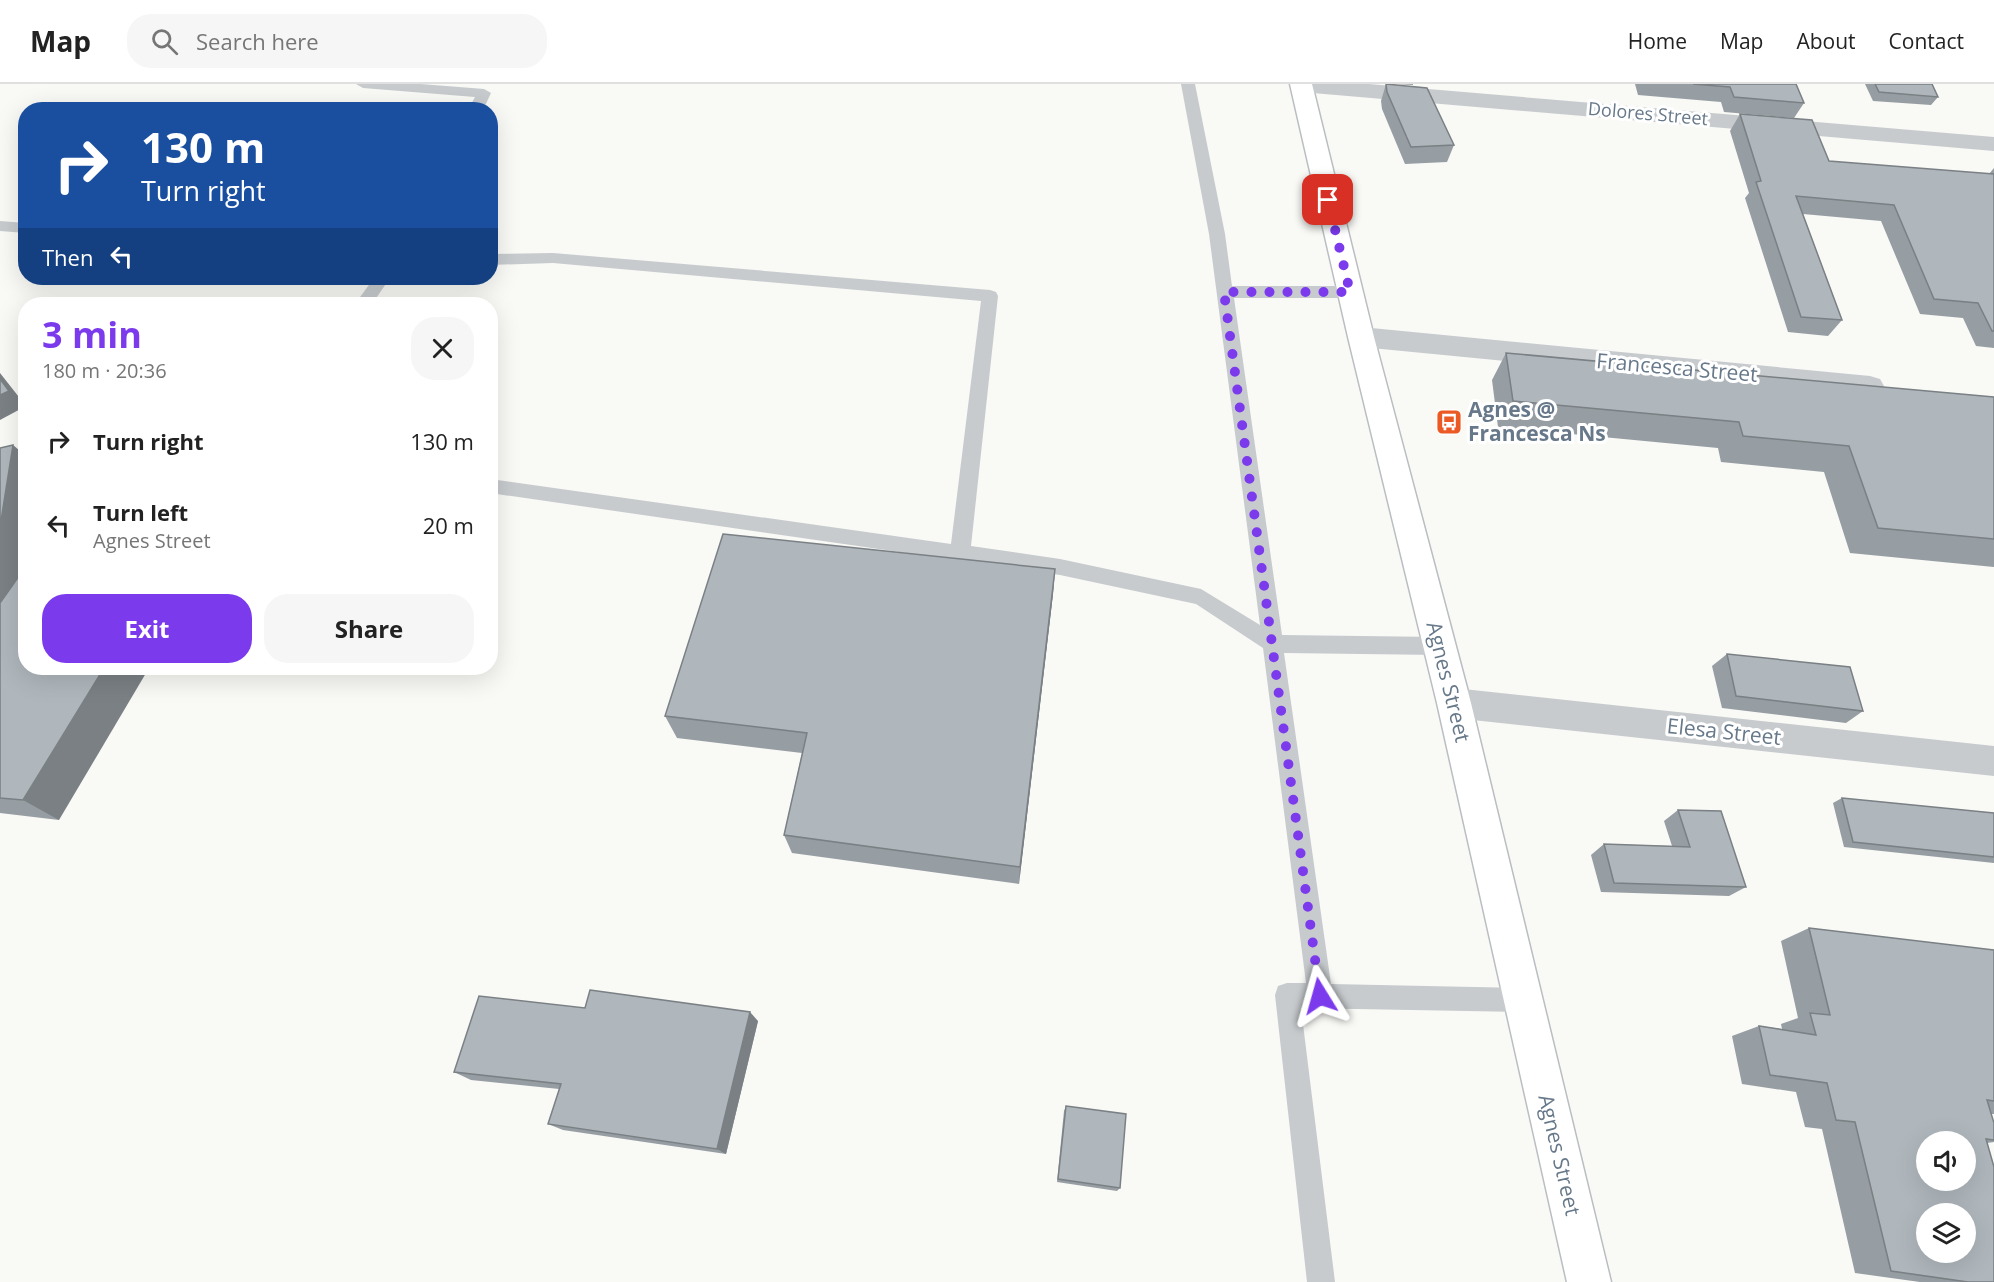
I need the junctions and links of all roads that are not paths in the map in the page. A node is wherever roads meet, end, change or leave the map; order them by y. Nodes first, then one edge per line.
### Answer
1 (363, 84) edge
2 (1188, 84) edge
3 (1301, 84) edge
4 (479, 102) edge
5 (1994, 144) edge
6 (0, 226) edge
7 (18, 227) edge
8 (498, 260) edge
9 (1224, 292) junction
10 (1350, 292) junction
11 (1361, 337) junction
12 (1900, 389) edge
13 (498, 487) edge
14 (960, 553) junction
15 (1273, 644) junction
16 (1439, 646) junction
17 (1454, 703) junction
18 (1994, 761) edge
19 (1320, 996) junction
20 (1522, 1000) junction
21 (1321, 1282) edge
22 (1589, 1282) edge

1 - 4 lane
2 - 9 lane
3 - 5 street, Dolores Street
3 - 10 main road, Agnes Street
6 - 7 lane
8 - 14 lane
9 - 10 lane
9 - 15 lane
10 - 11 main road, Agnes Street
11 - 12 street, Francesca Street
11 - 16 main road, Agnes Street
13 - 14 lane
14 - 15 lane
15 - 16 lane
15 - 19 lane
16 - 17 main road, Agnes Street
17 - 18 street, Elesa Street
17 - 20 main road, Agnes Street
19 - 20 lane
19 - 21 lane
20 - 22 main road, Agnes Street

